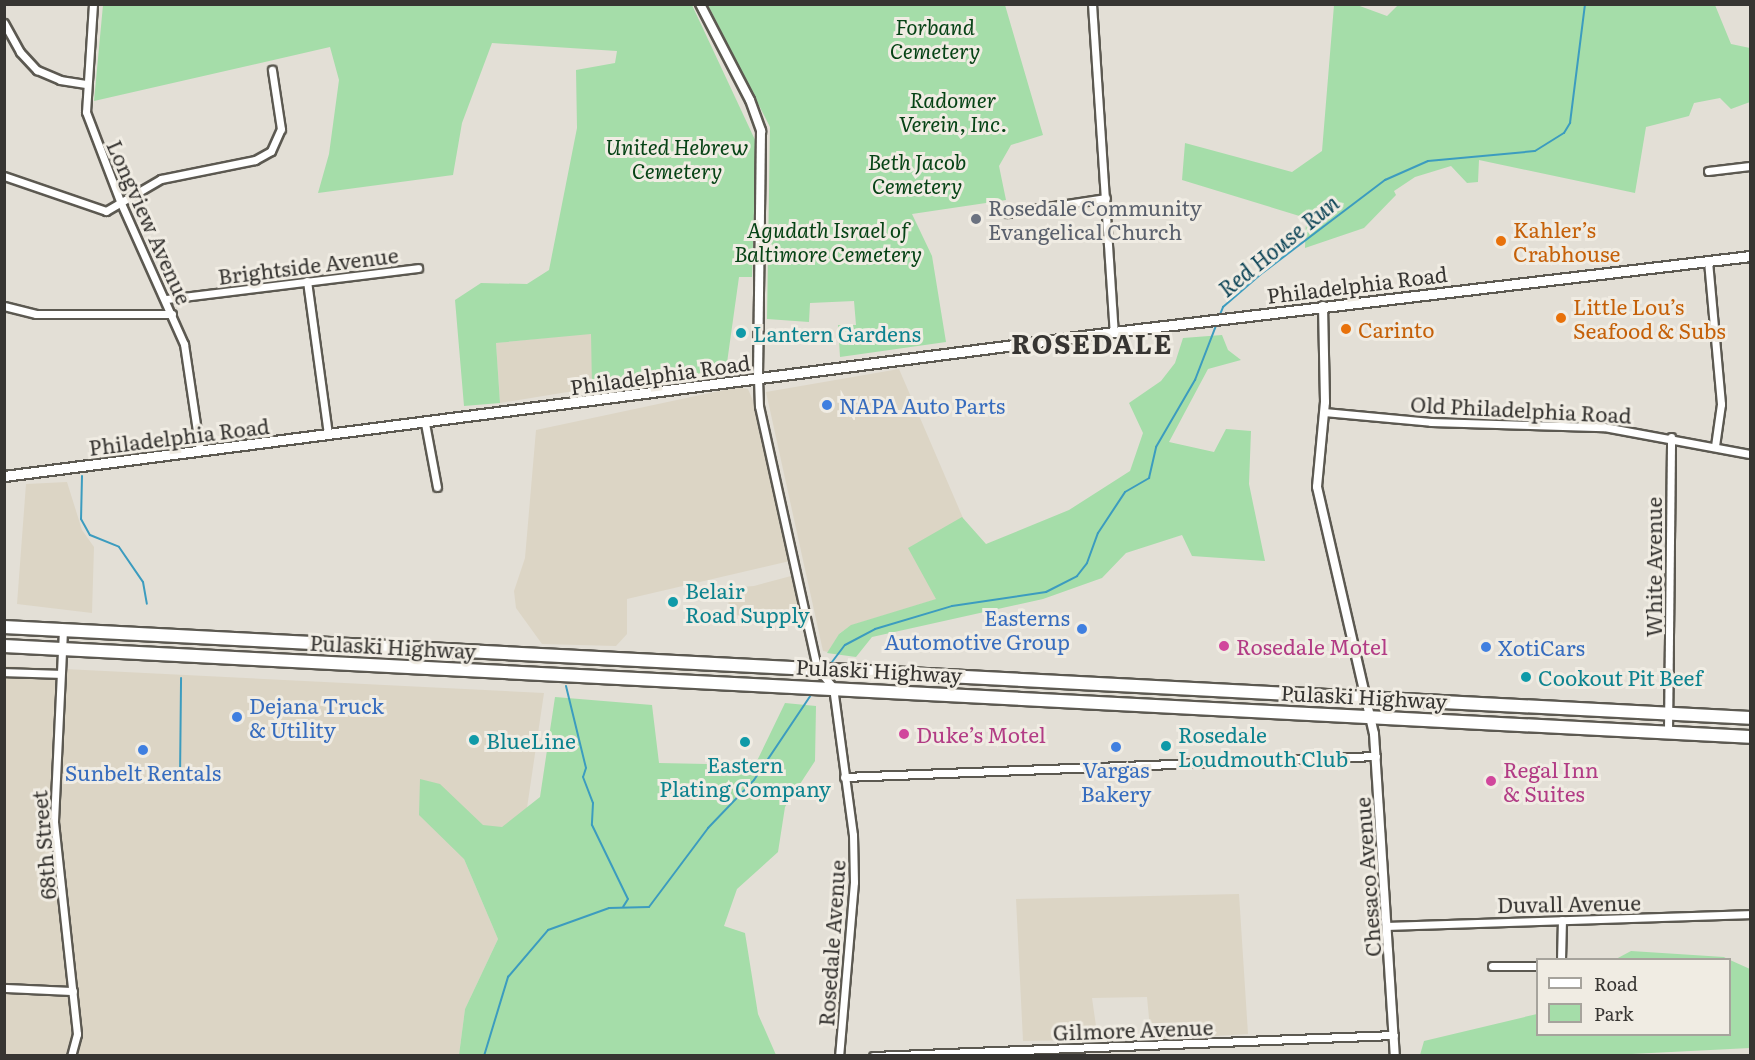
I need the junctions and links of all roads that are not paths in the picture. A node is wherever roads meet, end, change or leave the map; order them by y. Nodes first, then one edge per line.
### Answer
1 (93, 4) edge
2 (700, 4) edge
3 (1092, 4) edge
4 (4, 23) edge
5 (272, 70) dead end
6 (86, 84) junction
7 (1750, 166) edge
8 (1708, 171) dead end
9 (4, 176) edge
10 (1106, 198) junction
11 (120, 201) junction
12 (1008, 213) dead end
13 (1750, 256) edge
14 (1708, 261) junction
15 (418, 268) dead end
16 (307, 281) junction
17 (166, 299) junction
18 (4, 306) edge
19 (1323, 306) junction
20 (172, 314) junction
21 (1114, 332) junction
22 (758, 378) junction
23 (1324, 412) junction
24 (425, 423) junction
25 (328, 435) junction
26 (1671, 436) junction
27 (1715, 446) junction
28 (200, 451) junction
29 (1750, 454) edge
30 (4, 476) edge
31 (437, 487) dead end
32 (4, 627) edge
33 (63, 630) junction
34 (4, 646) edge
35 (62, 649) junction
36 (817, 668) junction
37 (4, 672) edge
38 (60, 674) junction
39 (833, 687) junction
40 (1366, 697) junction
41 (1669, 713) junction
42 (1370, 715) junction
43 (1750, 718) edge
44 (1668, 732) junction
45 (1750, 737) edge
46 (1376, 756) junction
47 (844, 777) junction
48 (1750, 914) edge
49 (1562, 920) junction
50 (1389, 926) junction
51 (1562, 958) edge
52 (1492, 966) dead end
53 (1536, 966) edge
54 (4, 988) edge
55 (73, 991) junction
56 (1394, 1039) junction
57 (71, 1056) edge
58 (839, 1056) edge
59 (873, 1056) edge
60 (1395, 1056) edge

1 - 6 street, Longview Avenue
2 - 22 street
3 - 10 street
4 - 6 street
5 - 11 street
6 - 11 street, Longview Avenue
7 - 8 street
9 - 11 street
10 - 12 street
10 - 21 street
11 - 17 street, Longview Avenue
13 - 14 main road, Philadelphia Road
14 - 19 main road, Philadelphia Road
14 - 27 street
15 - 16 street, Brightside Avenue
16 - 17 street, Brightside Avenue
16 - 25 street
17 - 20 street, Longview Avenue
18 - 20 street
19 - 21 main road, Philadelphia Road
19 - 23 street, Chesaco Avenue
20 - 28 street, Longview Avenue
21 - 22 main road, Philadelphia Road
22 - 24 main road, Philadelphia Road
22 - 36 street
23 - 26 street, Old Philadelphia Road
23 - 40 street, Chesaco Avenue
24 - 25 main road, Philadelphia Road
24 - 31 street
25 - 28 main road, Philadelphia Road
26 - 27 street, Old Philadelphia Road
26 - 41 street, White Avenue
27 - 29 street, Old Philadelphia Road
28 - 30 main road, Philadelphia Road
32 - 33 highway, Pulaski Highway
33 - 35 street, 68th Street
33 - 36 highway, Pulaski Highway
34 - 35 highway, Pulaski Highway
35 - 38 street, 68th Street
35 - 39 highway, Pulaski Highway
36 - 39 street
36 - 40 highway, Pulaski Highway
37 - 38 street
38 - 55 street, 68th Street
39 - 42 highway, Pulaski Highway
39 - 47 street, Rosedale Avenue
40 - 41 highway, Pulaski Highway
40 - 42 street, Chesaco Avenue
41 - 43 highway, Pulaski Highway
41 - 44 street, White Avenue
42 - 44 highway, Pulaski Highway
42 - 46 street, Chesaco Avenue
44 - 45 highway, Pulaski Highway
46 - 47 street
46 - 50 street, Chesaco Avenue
47 - 58 street, Rosedale Avenue
48 - 49 street, Duvall Avenue
49 - 50 street, Duvall Avenue
49 - 51 street
50 - 56 street, Chesaco Avenue
52 - 53 street
54 - 55 street
55 - 57 street, 68th Street
56 - 59 street, Gilmore Avenue
56 - 60 street, Chesaco Avenue

